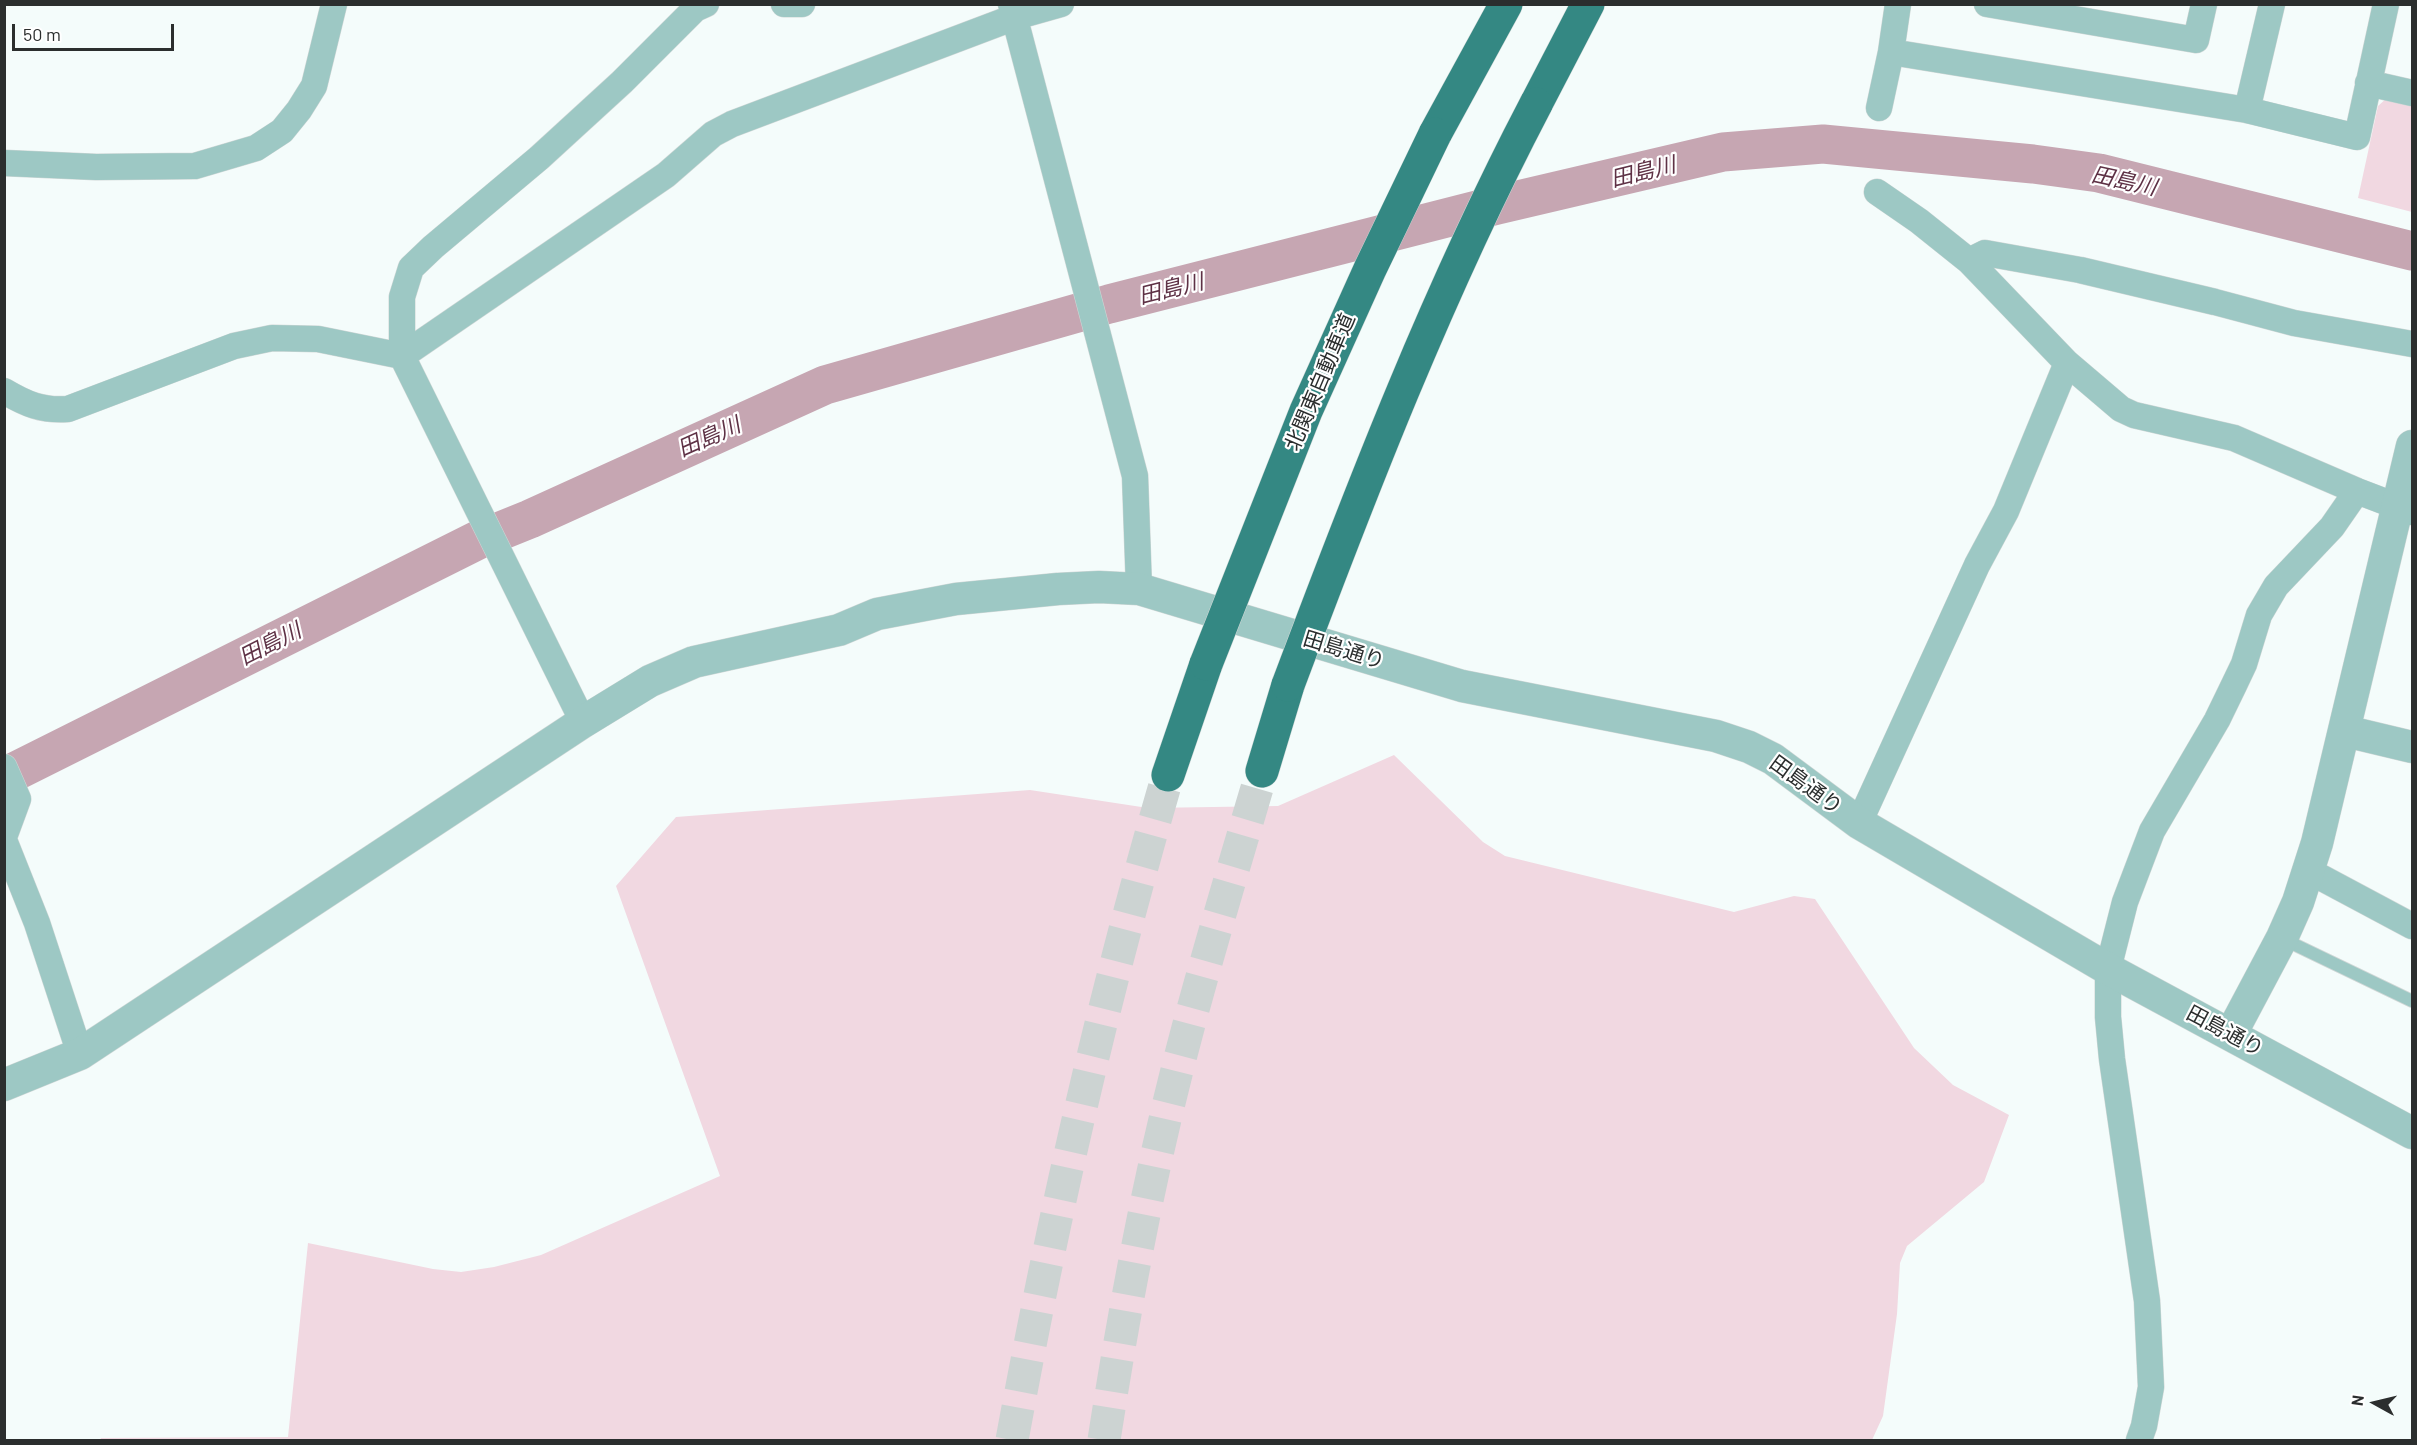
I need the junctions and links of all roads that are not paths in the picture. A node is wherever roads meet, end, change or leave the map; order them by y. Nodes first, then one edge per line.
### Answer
1 (334, 4) edge
2 (706, 4) edge
3 (784, 4) edge
4 (802, 4) edge
5 (1061, 4) edge
6 (1506, 4) edge
7 (1588, 4) edge
8 (1898, 4) edge
9 (1987, 4) edge
10 (2204, 4) edge
11 (2272, 4) edge
12 (2386, 4) edge
13 (1013, 10) edge
14 (1891, 52) junction
15 (2368, 82) junction
16 (2412, 93) edge
17 (1879, 108) dead end
18 (2247, 110) junction
19 (4, 163) edge
20 (1877, 192) dead end
21 (1969, 261) junction
22 (2412, 344) edge
23 (402, 356) junction
24 (2067, 363) junction
25 (4, 392) edge
26 (2412, 446) edge
27 (2357, 491) junction
28 (2405, 510) edge
29 (1139, 589) junction
30 (583, 722) junction
31 (2345, 731) junction
32 (2412, 747) edge
33 (4, 767) edge
34 (1262, 771) tunnel mouth
35 (1168, 775) tunnel mouth
36 (1859, 823) junction
37 (4, 839) edge
38 (2308, 871) junction
39 (2412, 926) edge
40 (2282, 938) junction
41 (2108, 969) junction
42 (2412, 1001) edge
43 (2231, 1034) junction
44 (80, 1054) junction
45 (4, 1085) edge
46 (2412, 1133) edge
47 (2139, 1440) edge

1 - 19 street
2 - 23 street
3 - 4 street
5 - 13 street
6 - 35 highway, 北関東自動車道, bridge
7 - 34 highway, bridge
8 - 14 street
9 - 10 street
11 - 18 street
12 - 15 street
13 - 23 street
13 - 29 street
14 - 17 street
14 - 18 street
15 - 16 street
15 - 18 street
20 - 21 street
21 - 22 street
21 - 24 street
23 - 25 street
23 - 30 street
24 - 27 street
24 - 36 street
26 - 28 street
27 - 28 street
27 - 41 street
28 - 31 street
29 - 30 street, 田島通り
29 - 36 street, 田島通り
30 - 44 street, 田島通り
31 - 32 street
31 - 38 street
33 - 37 street
36 - 41 street, 田島通り
37 - 44 street
38 - 39 street
38 - 40 street
40 - 42 lane
40 - 43 street
41 - 43 street, 田島通り
41 - 47 street
43 - 46 street, 田島通り
44 - 45 street, 田島通り

